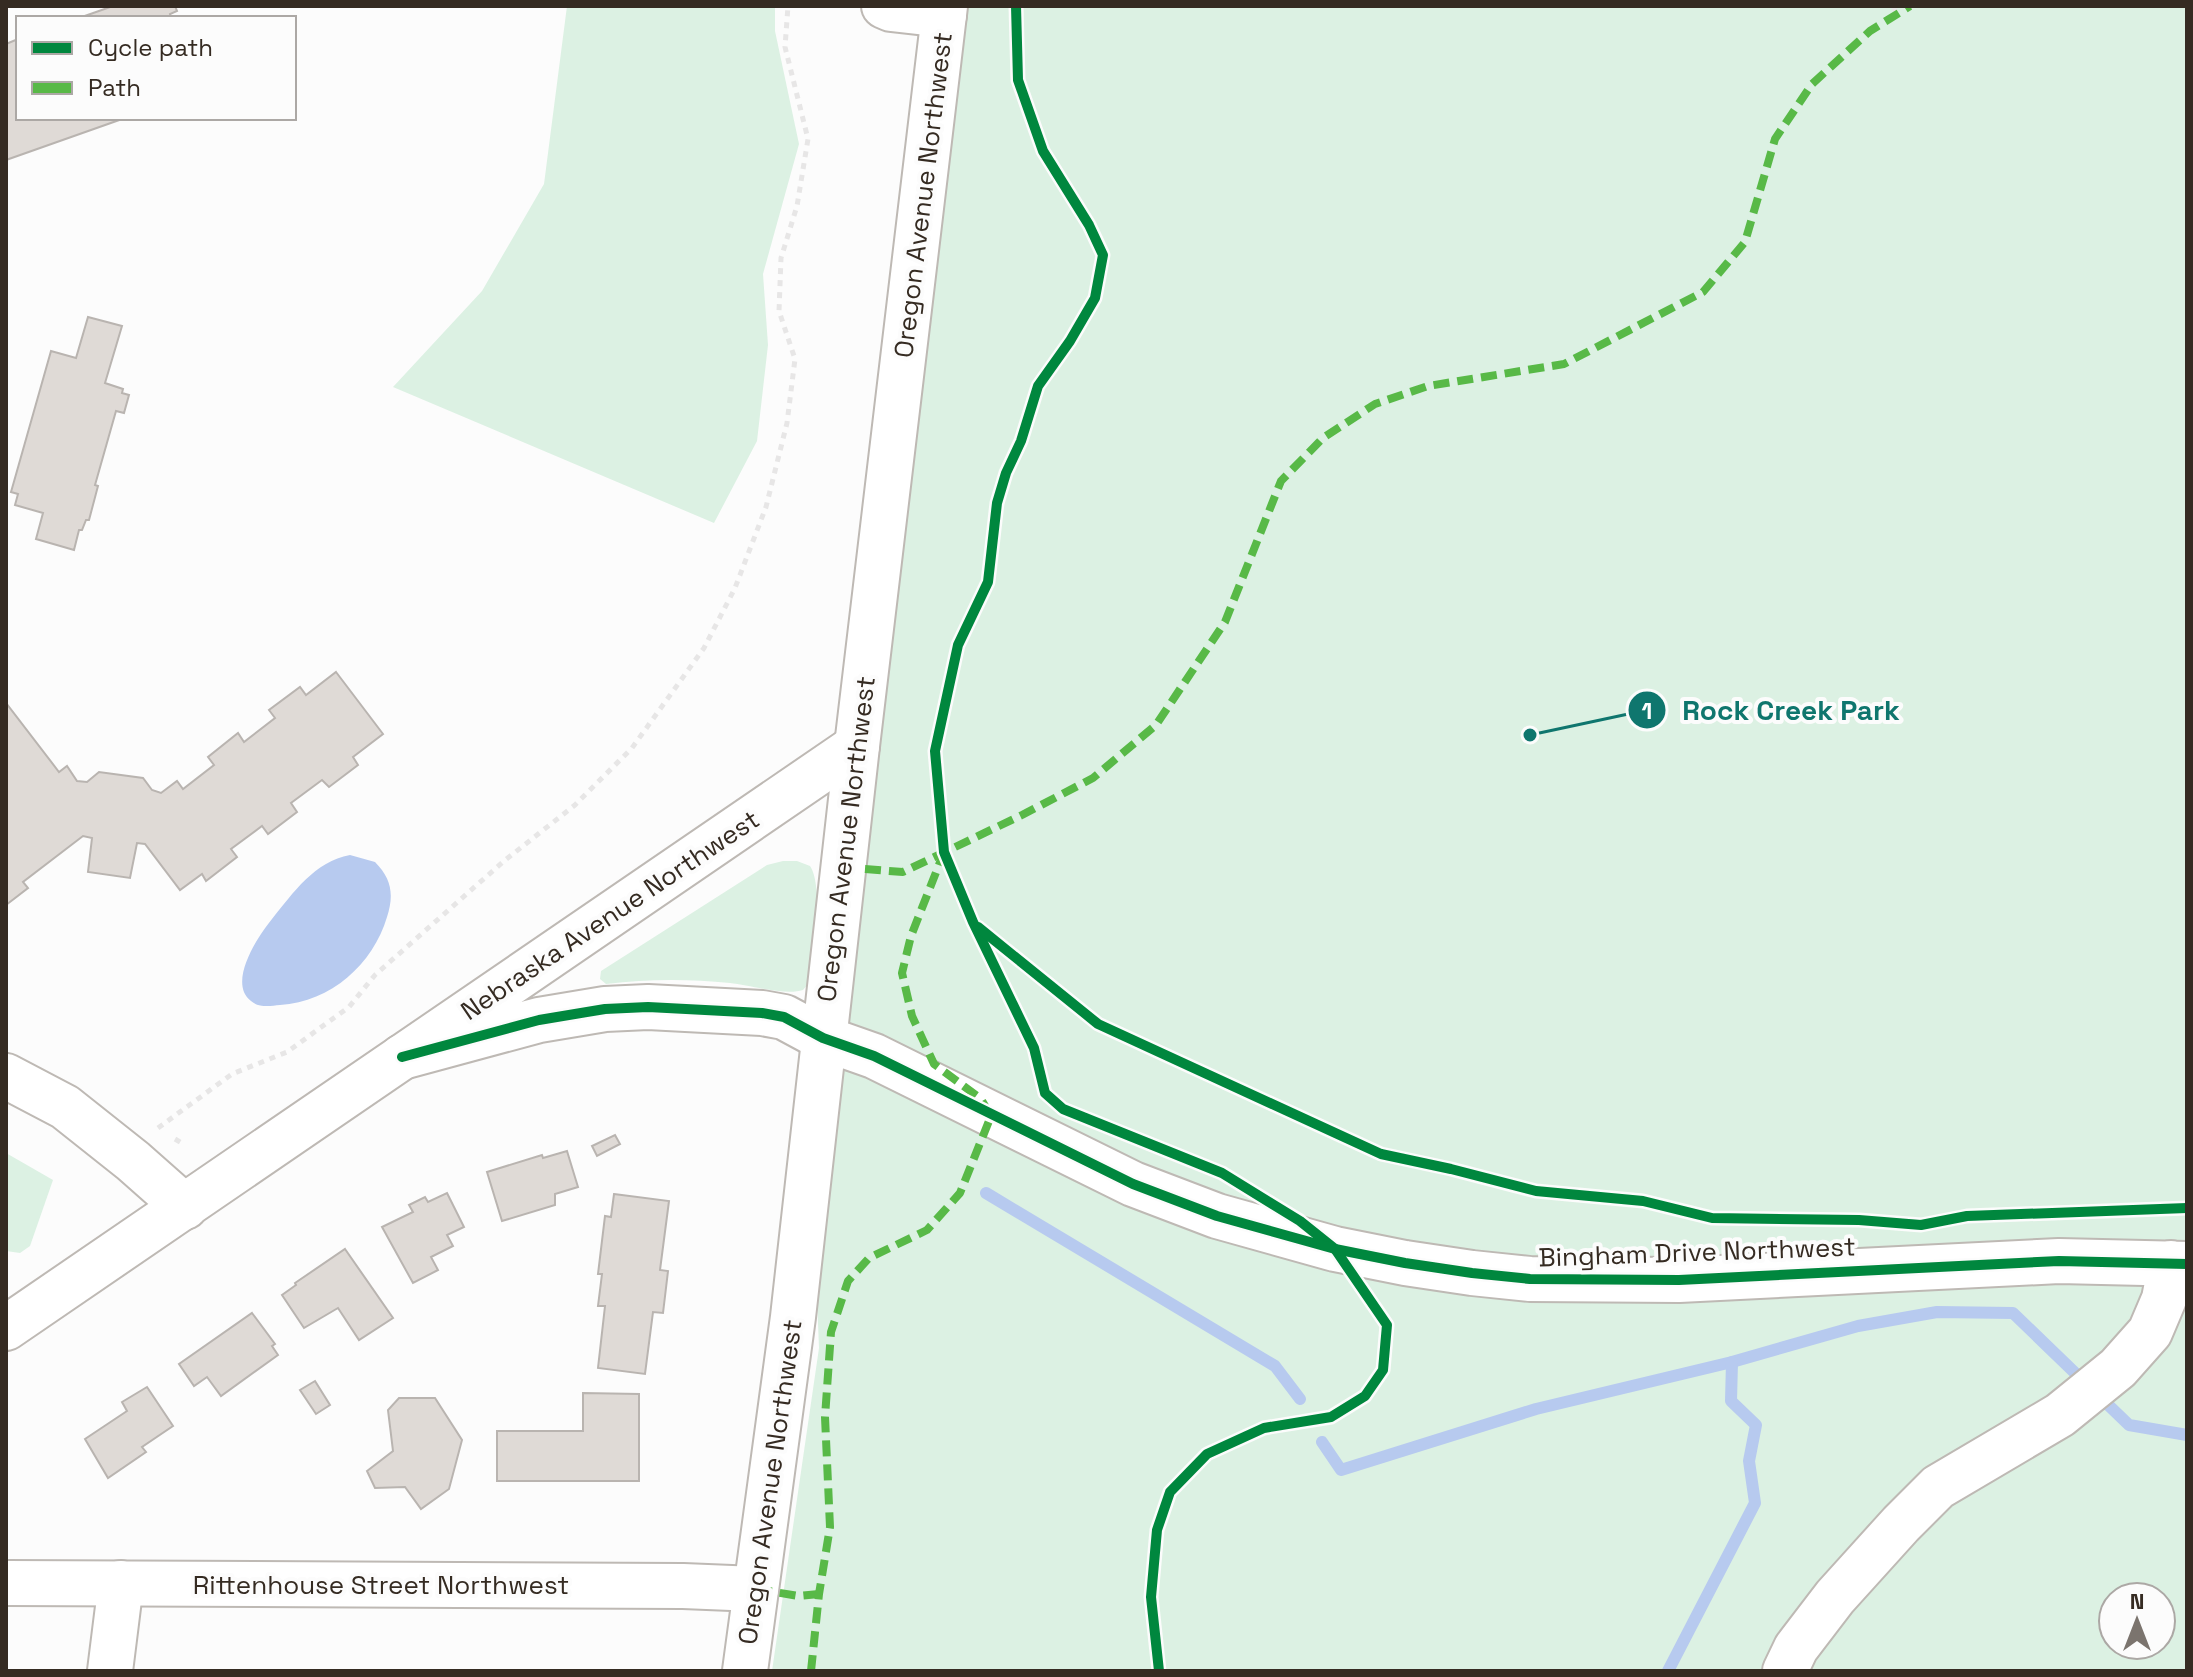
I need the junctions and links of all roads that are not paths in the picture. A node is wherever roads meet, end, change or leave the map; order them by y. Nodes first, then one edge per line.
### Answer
1 (884, 6) edge
2 (945, 11) edge
3 (857, 746) junction
4 (823, 1038) junction
5 (402, 1057) junction
6 (6, 1076) edge
7 (185, 1207) junction
8 (2179, 1263) edge
9 (12, 1317) edge
10 (6, 1583) edge
11 (121, 1583) junction
12 (756, 1589) junction
13 (110, 1671) edge
14 (745, 1671) edge
15 (1785, 1671) edge

1 - 2 street
2 - 3 street, Oregon Avenue Northwest
3 - 4 street, Oregon Avenue Northwest
3 - 5 street, Nebraska Avenue Northwest
4 - 5 street, Bingham Drive Northwest
4 - 8 street, Bingham Drive Northwest
4 - 12 street, Oregon Avenue Northwest
5 - 7 street, Nebraska Avenue Northwest
6 - 7 street
7 - 9 street, Nebraska Avenue Northwest
8 - 15 street
10 - 11 street, Rittenhouse Street Northwest
11 - 12 street, Rittenhouse Street Northwest
11 - 13 street
12 - 14 street, Oregon Avenue Northwest

